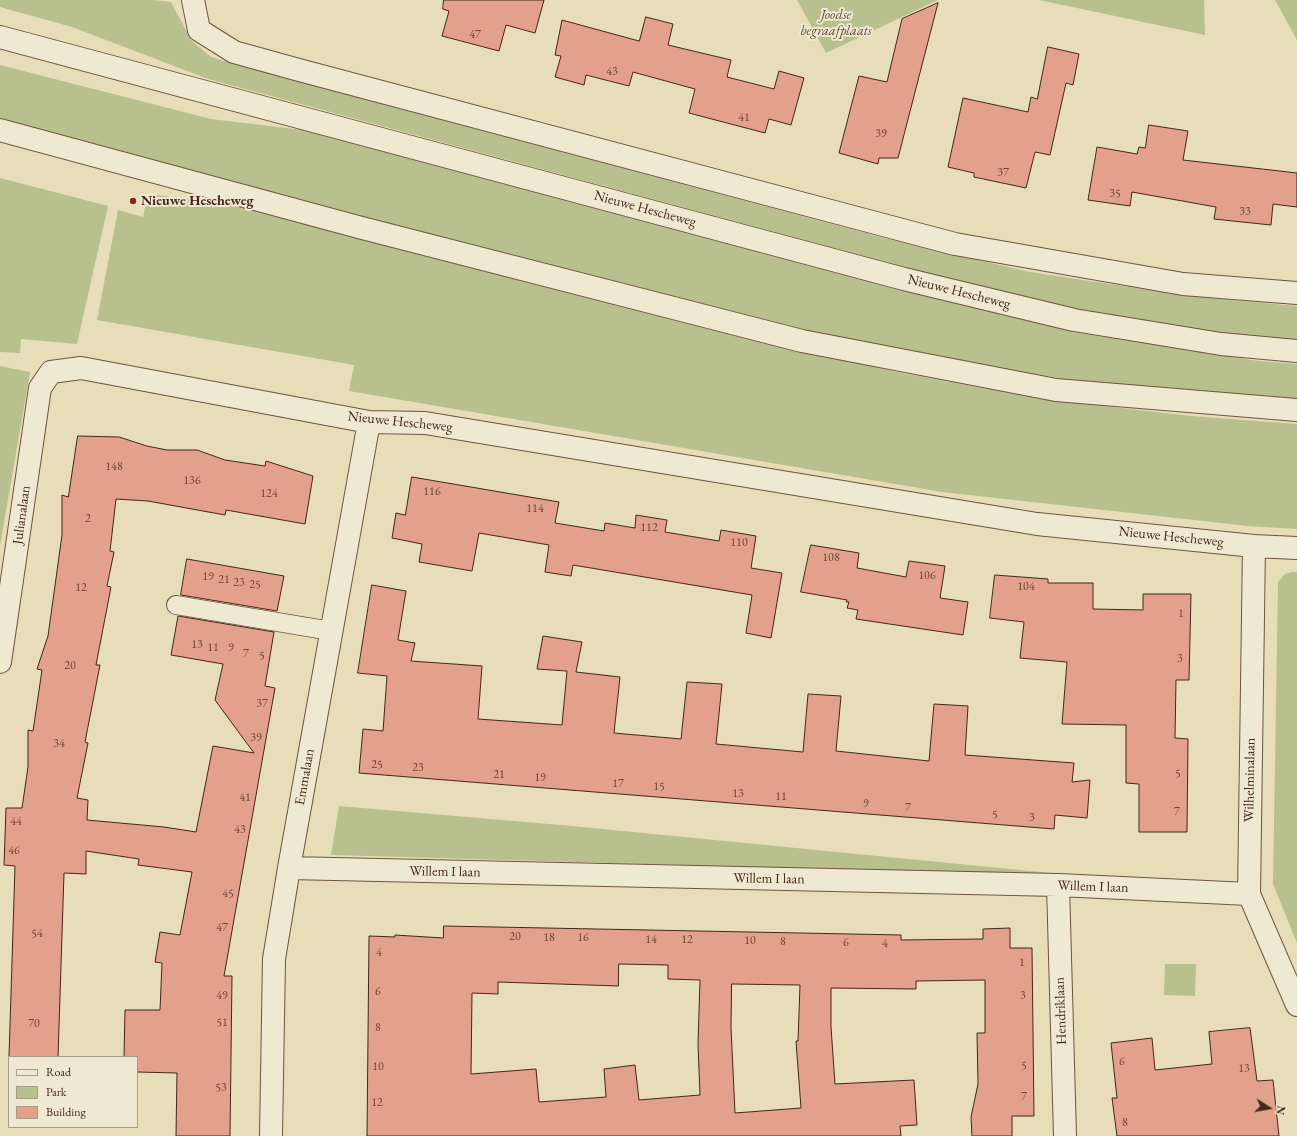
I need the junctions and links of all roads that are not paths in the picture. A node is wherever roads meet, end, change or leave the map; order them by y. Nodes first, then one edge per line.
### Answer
1 (193, 0) edge
2 (0, 37) edge
3 (0, 130) edge
4 (1297, 293) edge
5 (1297, 351) edge
6 (51, 372) joint
7 (1297, 410) edge
8 (369, 422) junction
9 (1254, 546) junction
10 (1297, 548) edge
11 (176, 605) dead end
12 (331, 631) junction
13 (0, 662) edge
14 (289, 868) junction
15 (1058, 885) junction
16 (1249, 894) junction
17 (1297, 1005) edge
18 (271, 1136) edge
19 (1065, 1136) edge

1 - 4 street
2 - 5 street, Nieuwe Hescheweg
3 - 7 street
6 - 8 street, Nieuwe Hescheweg
6 - 13 street, Julianalaan
8 - 9 street, Nieuwe Hescheweg
8 - 12 street, Emmalaan
9 - 10 street, Nieuwe Hescheweg
9 - 16 street, Wilhelminalaan
11 - 12 lane
12 - 14 street, Emmalaan
14 - 15 street, Willem I laan
14 - 18 street, Emmalaan
15 - 16 street, Willem I laan
15 - 19 street, Hendriklaan
16 - 17 street, Wilhelminalaan

